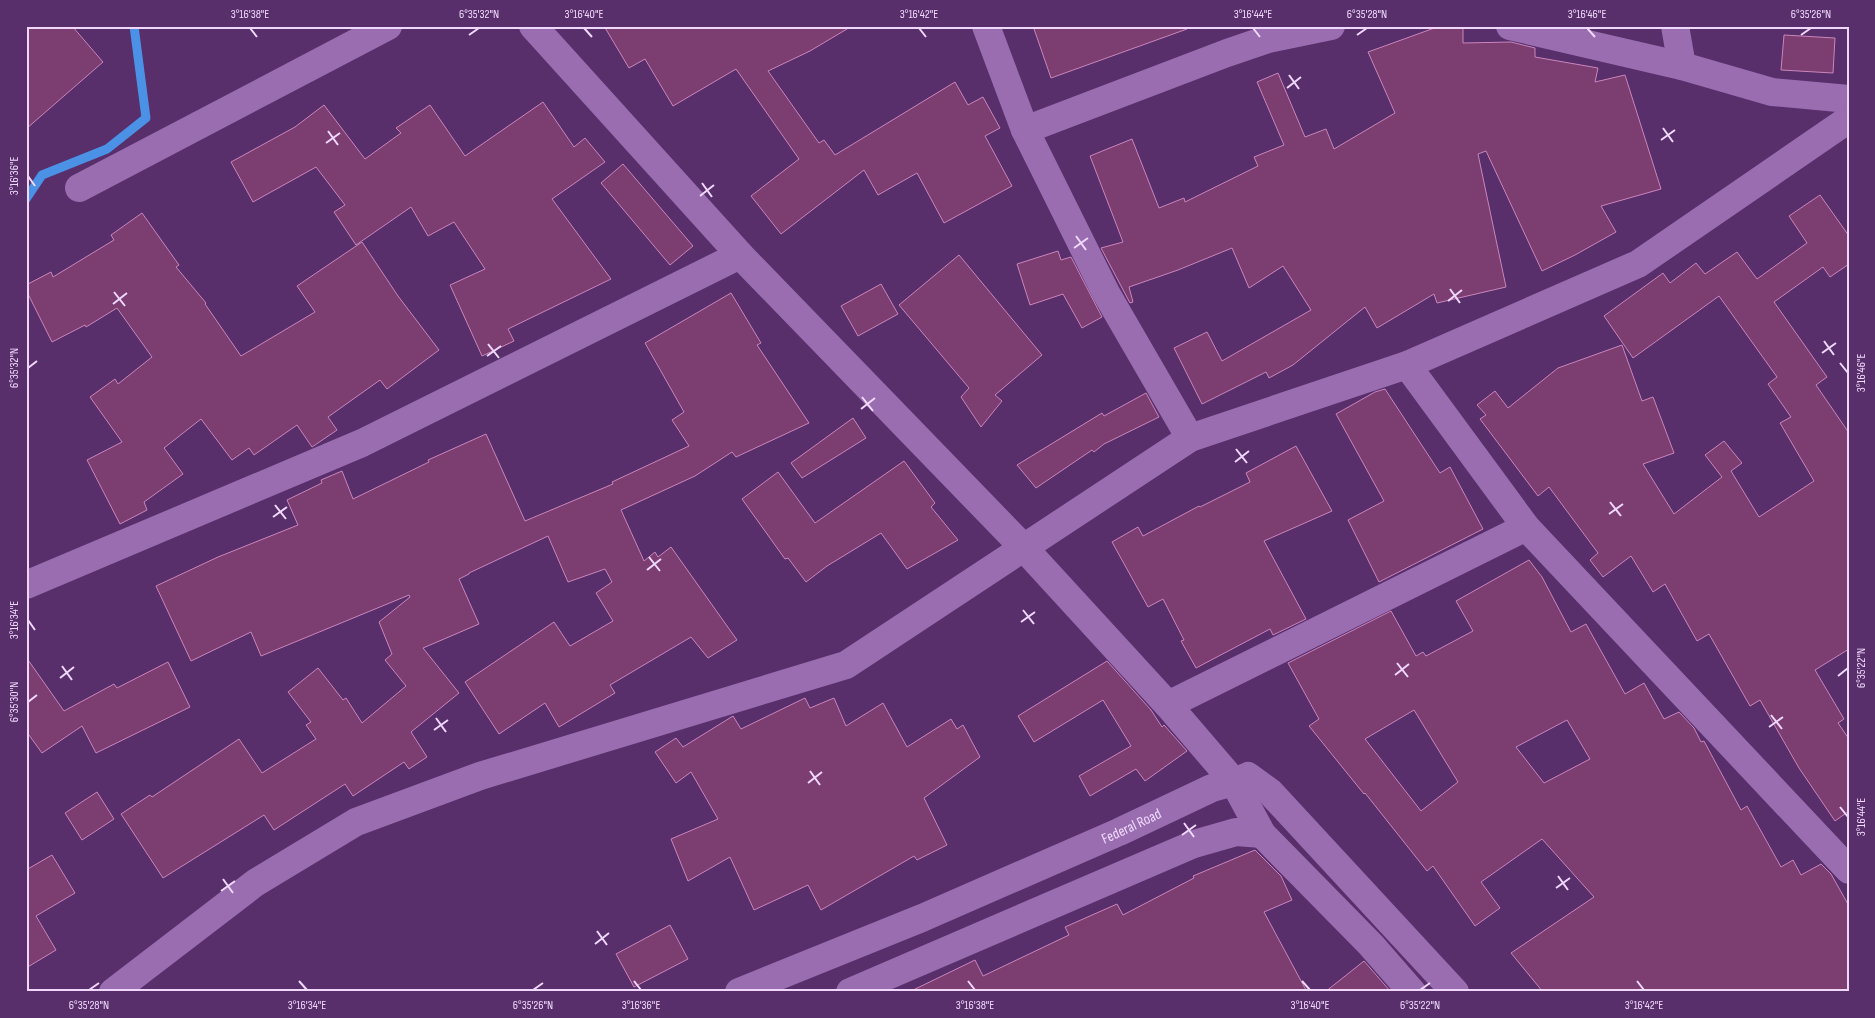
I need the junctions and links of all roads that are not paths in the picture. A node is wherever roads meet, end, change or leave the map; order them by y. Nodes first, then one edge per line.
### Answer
1 (388, 26) edge
2 (533, 26) edge
3 (986, 26) edge
4 (1331, 26) edge
5 (1510, 26) edge
6 (1676, 26) edge
7 (1682, 66) junction
8 (1849, 99) edge
9 (1849, 119) edge
10 (1025, 130) junction
11 (79, 188) dead end
12 (740, 255) junction
13 (1407, 365) junction
14 (1190, 438) junction
15 (1526, 528) junction
16 (1024, 548) junction
17 (26, 585) edge
18 (1168, 705) junction
19 (1234, 782) junction
20 (1262, 834) junction
21 (1849, 870) edge
22 (113, 992) edge
23 (739, 992) edge
24 (850, 992) edge
25 (1412, 992) edge
26 (1455, 992) edge

1 - 11 street
2 - 12 street
3 - 10 street
4 - 10 street
5 - 7 street
6 - 7 street
7 - 8 street
9 - 13 street
10 - 14 street
12 - 16 street
12 - 17 street
13 - 14 street
13 - 15 street
14 - 16 street
15 - 18 street
15 - 21 street
16 - 18 street
16 - 22 street
18 - 19 street
19 - 20 street
19 - 23 street, Federal Road
19 - 26 street, Federal Road
20 - 24 street
20 - 25 street

